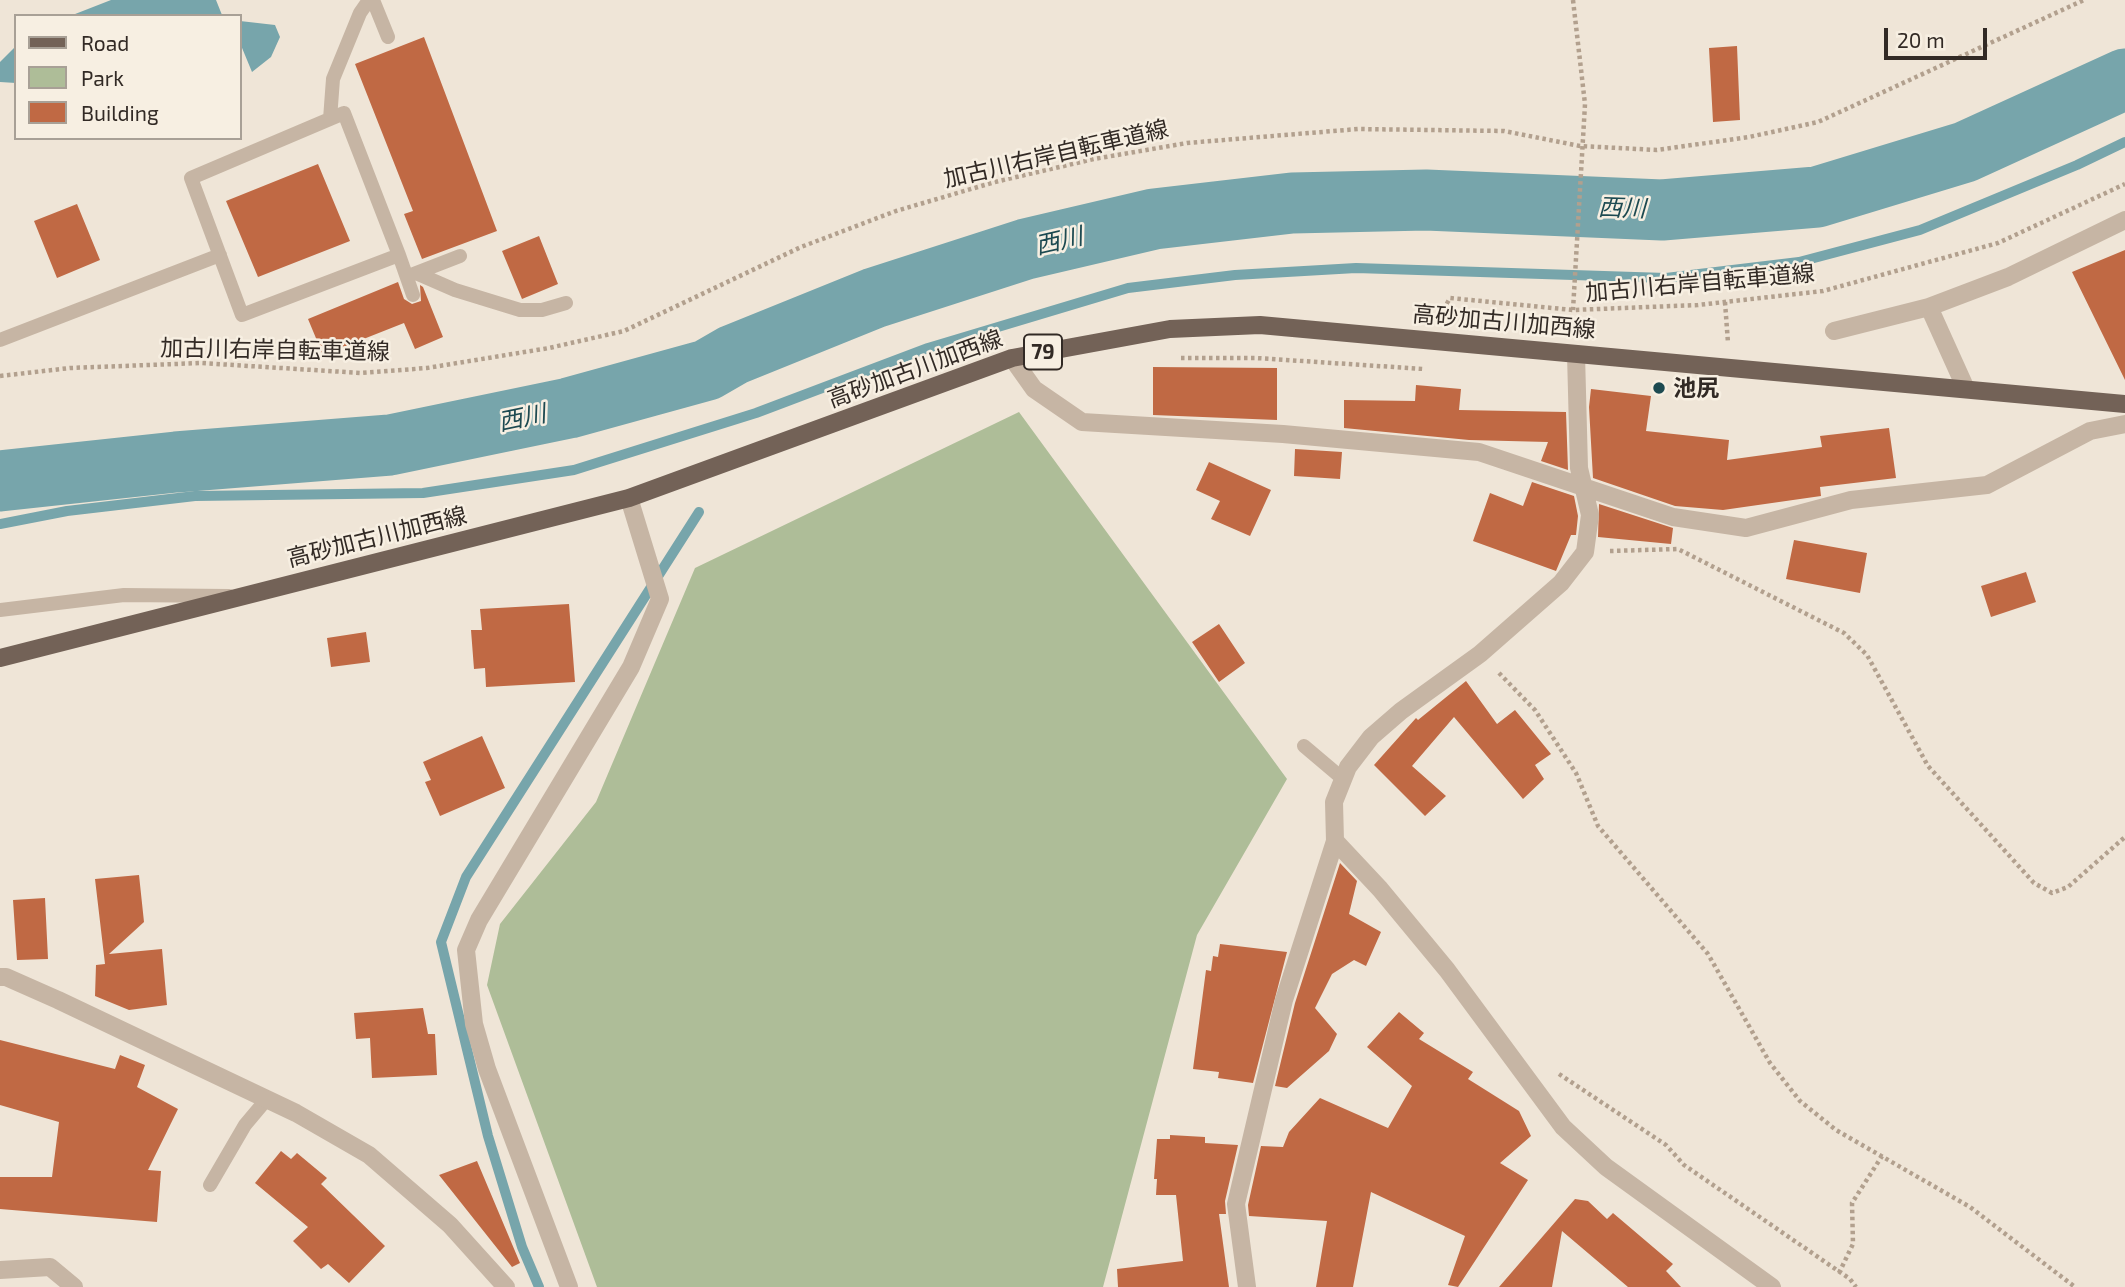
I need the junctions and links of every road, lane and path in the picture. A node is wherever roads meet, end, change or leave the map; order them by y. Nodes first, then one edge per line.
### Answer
1 (371, 0) edge
2 (1573, 0) edge
3 (2084, 0) edge
4 (388, 37) dead end
5 (330, 119) junction
6 (1580, 146) junction
7 (2125, 184) edge
8 (2125, 220) edge
9 (220, 255) junction
10 (399, 255) junction
11 (460, 256) dead end
12 (411, 275) junction
13 (516, 294) dead end
14 (414, 295) dead end
15 (1726, 302) junction
16 (498, 303) junction
17 (566, 303) dead end
18 (1929, 307) junction
19 (1573, 310) junction
20 (1834, 331) dead end
21 (0, 340) edge
22 (1426, 340) junction
23 (1576, 354) junction
24 (1012, 358) junction
25 (1174, 358) dead end
26 (1730, 366) junction
27 (1437, 370) dead end
28 (0, 376) edge
29 (1966, 389) junction
30 (2125, 404) edge
31 (2125, 424) edge
32 (1583, 489) junction
33 (629, 498) junction
34 (1585, 552) junction
35 (244, 596) junction
36 (0, 610) edge
37 (1480, 654) junction
38 (0, 658) edge
39 (1304, 746) dead end
40 (1343, 779) junction
41 (2125, 837) edge
42 (1335, 841) junction
43 (0, 977) edge
44 (1557, 1073) dead end
45 (266, 1100) junction
46 (1882, 1156) junction
47 (210, 1185) dead end
48 (0, 1270) edge
49 (1839, 1273) junction
50 (496, 1283) edge
51 (74, 1287) edge
52 (569, 1287) edge
53 (1247, 1287) edge
54 (1772, 1287) edge
55 (1856, 1287) edge
56 (2074, 1287) edge

1 - 4 lane
1 - 5 lane
2 - 6 path
3 - 6 path
5 - 9 lane
5 - 10 lane
6 - 19 path, 加古川右岸自転車道線
6 - 28 path, 加古川右岸自転車道線
7 - 15 path, 加古川右岸自転車道線
8 - 18 street
9 - 10 lane
9 - 21 lane
10 - 12 lane
11 - 12 lane
12 - 14 lane
12 - 16 lane
13 - 16 lane
15 - 19 path, 加古川右岸自転車道線
15 - 26 path
16 - 17 lane
18 - 20 street
18 - 29 street
19 - 22 path
22 - 23 main road, 高砂加古川加西線 / 79
22 - 24 main road, 高砂加古川加西線 / 79
23 - 26 main road, 高砂加古川加西線 / 79
23 - 32 street
24 - 32 street
24 - 33 main road, 高砂加古川加西線 / 79
25 - 27 path
26 - 29 main road, 高砂加古川加西線 / 79
29 - 30 main road, 高砂加古川加西線 / 79
31 - 32 street
32 - 34 street
33 - 35 main road, 高砂加古川加西線 / 79
33 - 52 street
34 - 37 street
34 - 41 path
35 - 36 lane
35 - 38 main road, 高砂加古川加西線 / 79
37 - 40 street
37 - 46 path
39 - 40 lane
40 - 42 street
42 - 53 street
42 - 54 street
43 - 45 street
44 - 49 path
45 - 47 lane
45 - 50 street
46 - 49 path
46 - 56 path
48 - 51 street
49 - 55 path

